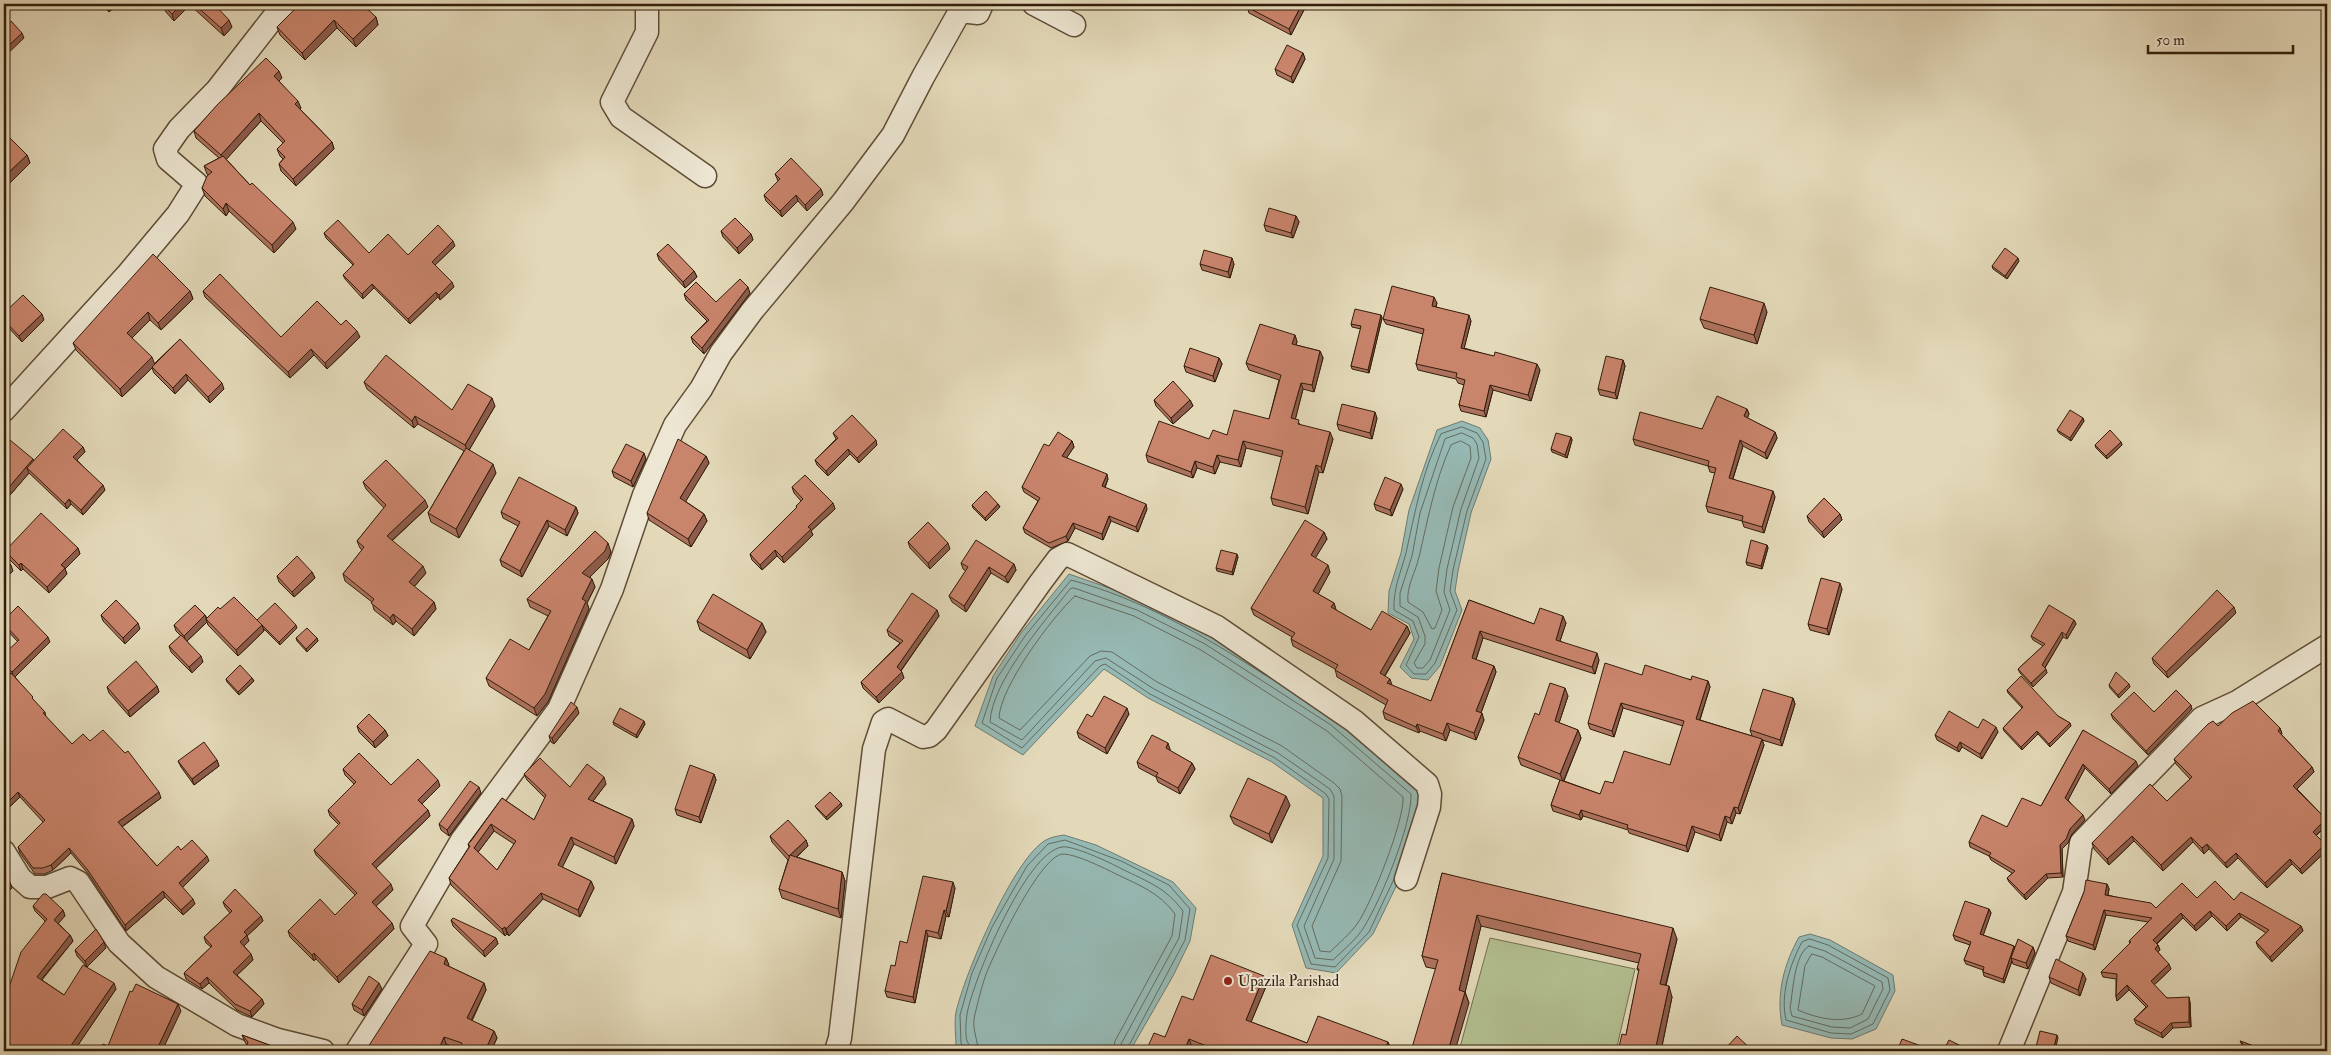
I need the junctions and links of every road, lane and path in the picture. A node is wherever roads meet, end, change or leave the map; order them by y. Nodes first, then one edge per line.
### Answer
1 (284, 4) edge
2 (647, 4) edge
3 (982, 4) edge
4 (1034, 4) edge
5 (1074, 25) dead end
6 (705, 176) dead end
7 (4, 410) edge
8 (2327, 646) edge
9 (4, 852) edge
10 (1406, 879) dead end
11 (323, 1051) edge
12 (357, 1051) edge
13 (836, 1051) edge
14 (2009, 1051) edge

1 - 7 street
2 - 6 street
3 - 12 street
4 - 5 street
8 - 14 street
9 - 11 street
10 - 13 street

